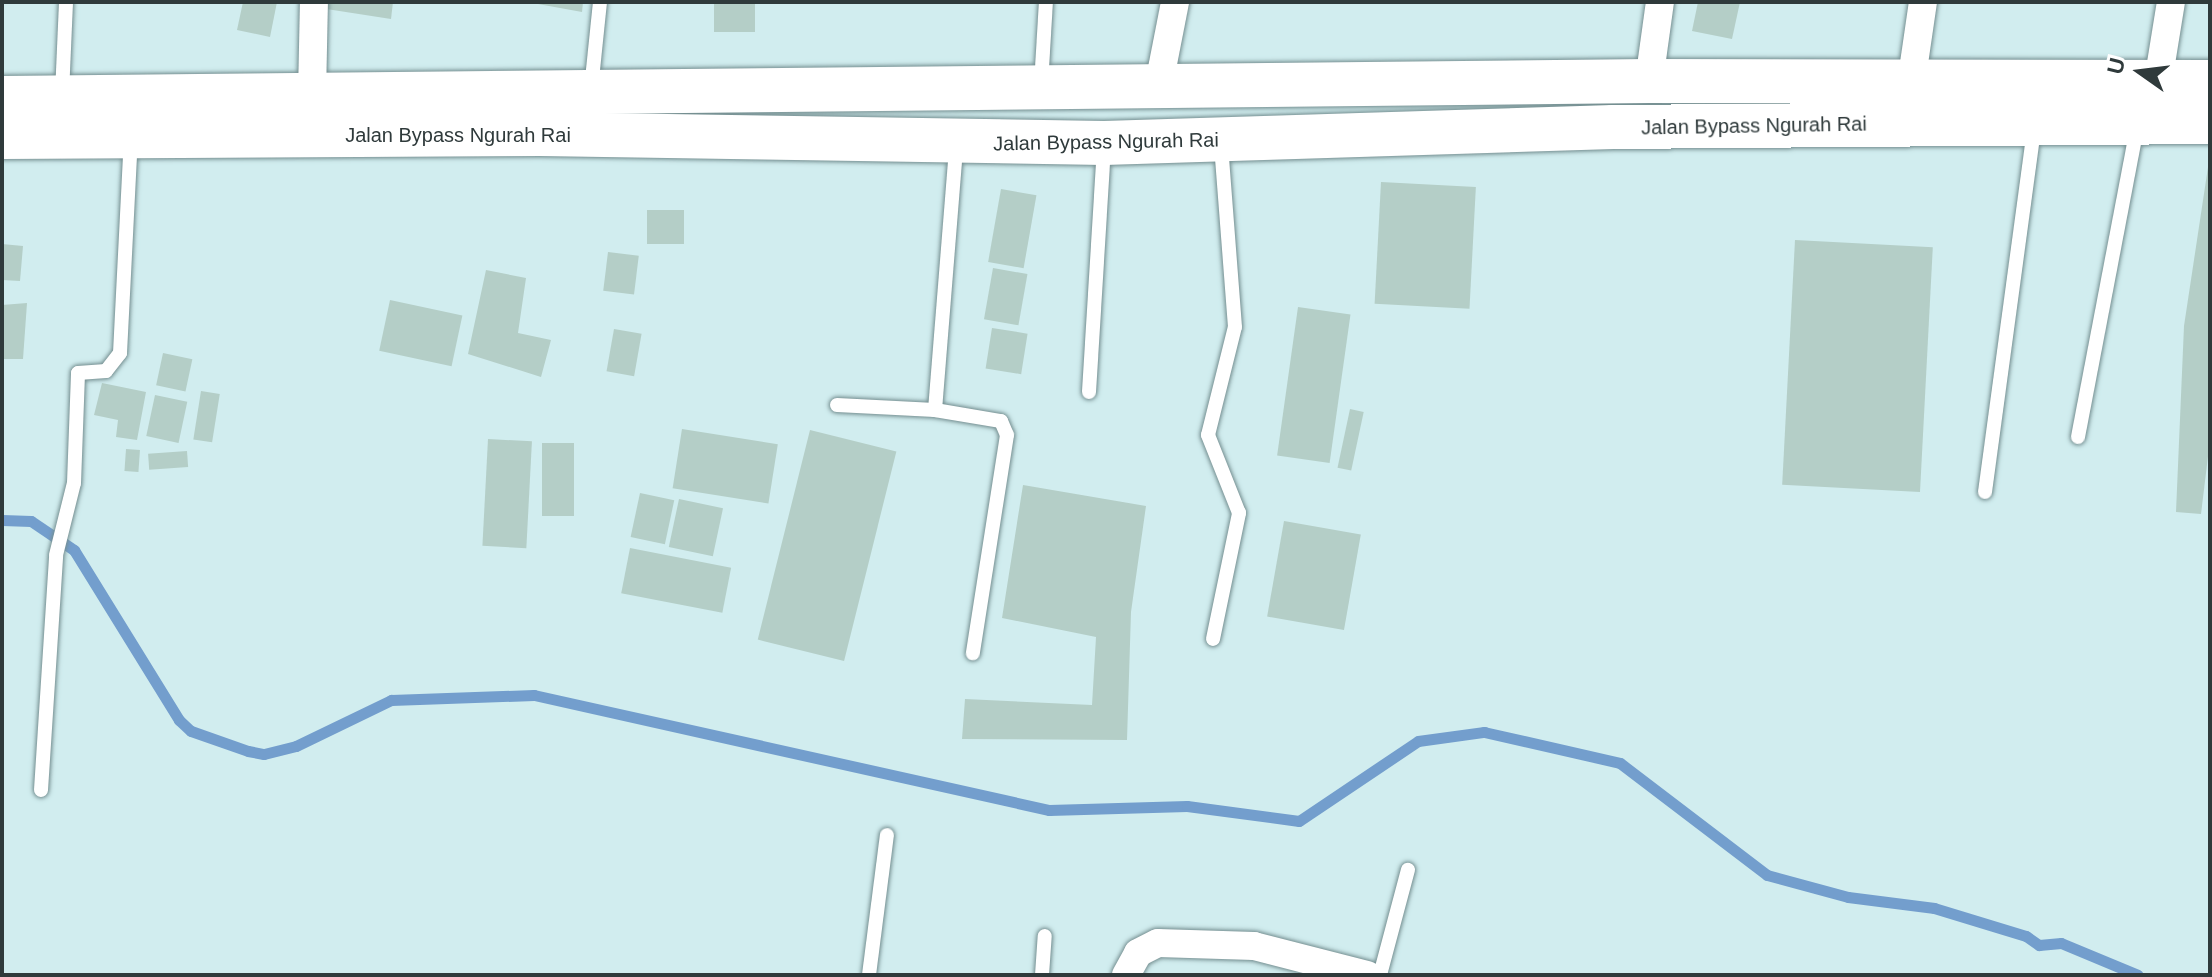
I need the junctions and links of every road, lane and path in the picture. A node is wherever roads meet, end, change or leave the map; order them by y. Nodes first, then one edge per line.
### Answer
1 (66, 2) edge
2 (314, 2) edge
3 (600, 2) edge
4 (1046, 2) edge
5 (1175, 2) edge
6 (1660, 2) edge
7 (1923, 2) edge
8 (2171, 2) edge
9 (1649, 81) junction
10 (2158, 82) junction
11 (2210, 82) edge
12 (1911, 84) junction
13 (1041, 89) junction
14 (1158, 89) junction
15 (590, 93) junction
16 (312, 95) junction
17 (2, 98) edge
18 (62, 98) junction
19 (379, 115) junction
20 (2210, 122) edge
21 (2138, 123) junction
22 (2035, 126) junction
23 (2, 137) edge
24 (131, 139) junction
25 (1221, 141) junction
26 (956, 143) junction
27 (1104, 143) junction
28 (1089, 392) dead end
29 (837, 405) dead end
30 (935, 410) junction
31 (2078, 437) dead end
32 (1985, 492) dead end
33 (1213, 639) dead end
34 (973, 653) dead end
35 (41, 790) dead end
36 (887, 835) dead end
37 (1408, 870) dead end
38 (1045, 936) dead end
39 (869, 975) edge
40 (1042, 975) edge
41 (1126, 975) edge
42 (1367, 975) edge
43 (1380, 975) edge

1 - 18 lane
2 - 16 street
3 - 15 lane
4 - 13 lane
5 - 14 street
6 - 9 street
7 - 12 street
8 - 10 street
9 - 12 highway, Jalan Bypass Ngurah Rai
9 - 14 highway, Jalan Bypass Ngurah Rai
10 - 11 highway, Jalan Bypass Ngurah Rai
10 - 12 highway, Jalan Bypass Ngurah Rai
13 - 14 highway, Jalan Bypass Ngurah Rai
13 - 15 highway, Jalan Bypass Ngurah Rai
15 - 19 highway, Jalan Bypass Ngurah Rai
16 - 18 highway, Jalan Bypass Ngurah Rai
16 - 19 highway, Jalan Bypass Ngurah Rai
17 - 18 highway, Jalan Bypass Ngurah Rai
19 - 24 highway, Jalan Bypass Ngurah Rai
19 - 26 highway, Jalan Bypass Ngurah Rai
20 - 21 highway, Jalan Bypass Ngurah Rai
21 - 22 highway, Jalan Bypass Ngurah Rai
21 - 31 lane
22 - 25 highway, Jalan Bypass Ngurah Rai
22 - 32 lane
23 - 24 highway, Jalan Bypass Ngurah Rai
24 - 35 lane
25 - 27 highway, Jalan Bypass Ngurah Rai
25 - 33 lane
26 - 27 highway, Jalan Bypass Ngurah Rai
26 - 30 lane
27 - 28 lane
29 - 30 lane
30 - 34 lane
36 - 39 lane
37 - 43 lane
38 - 40 lane
41 - 42 street

